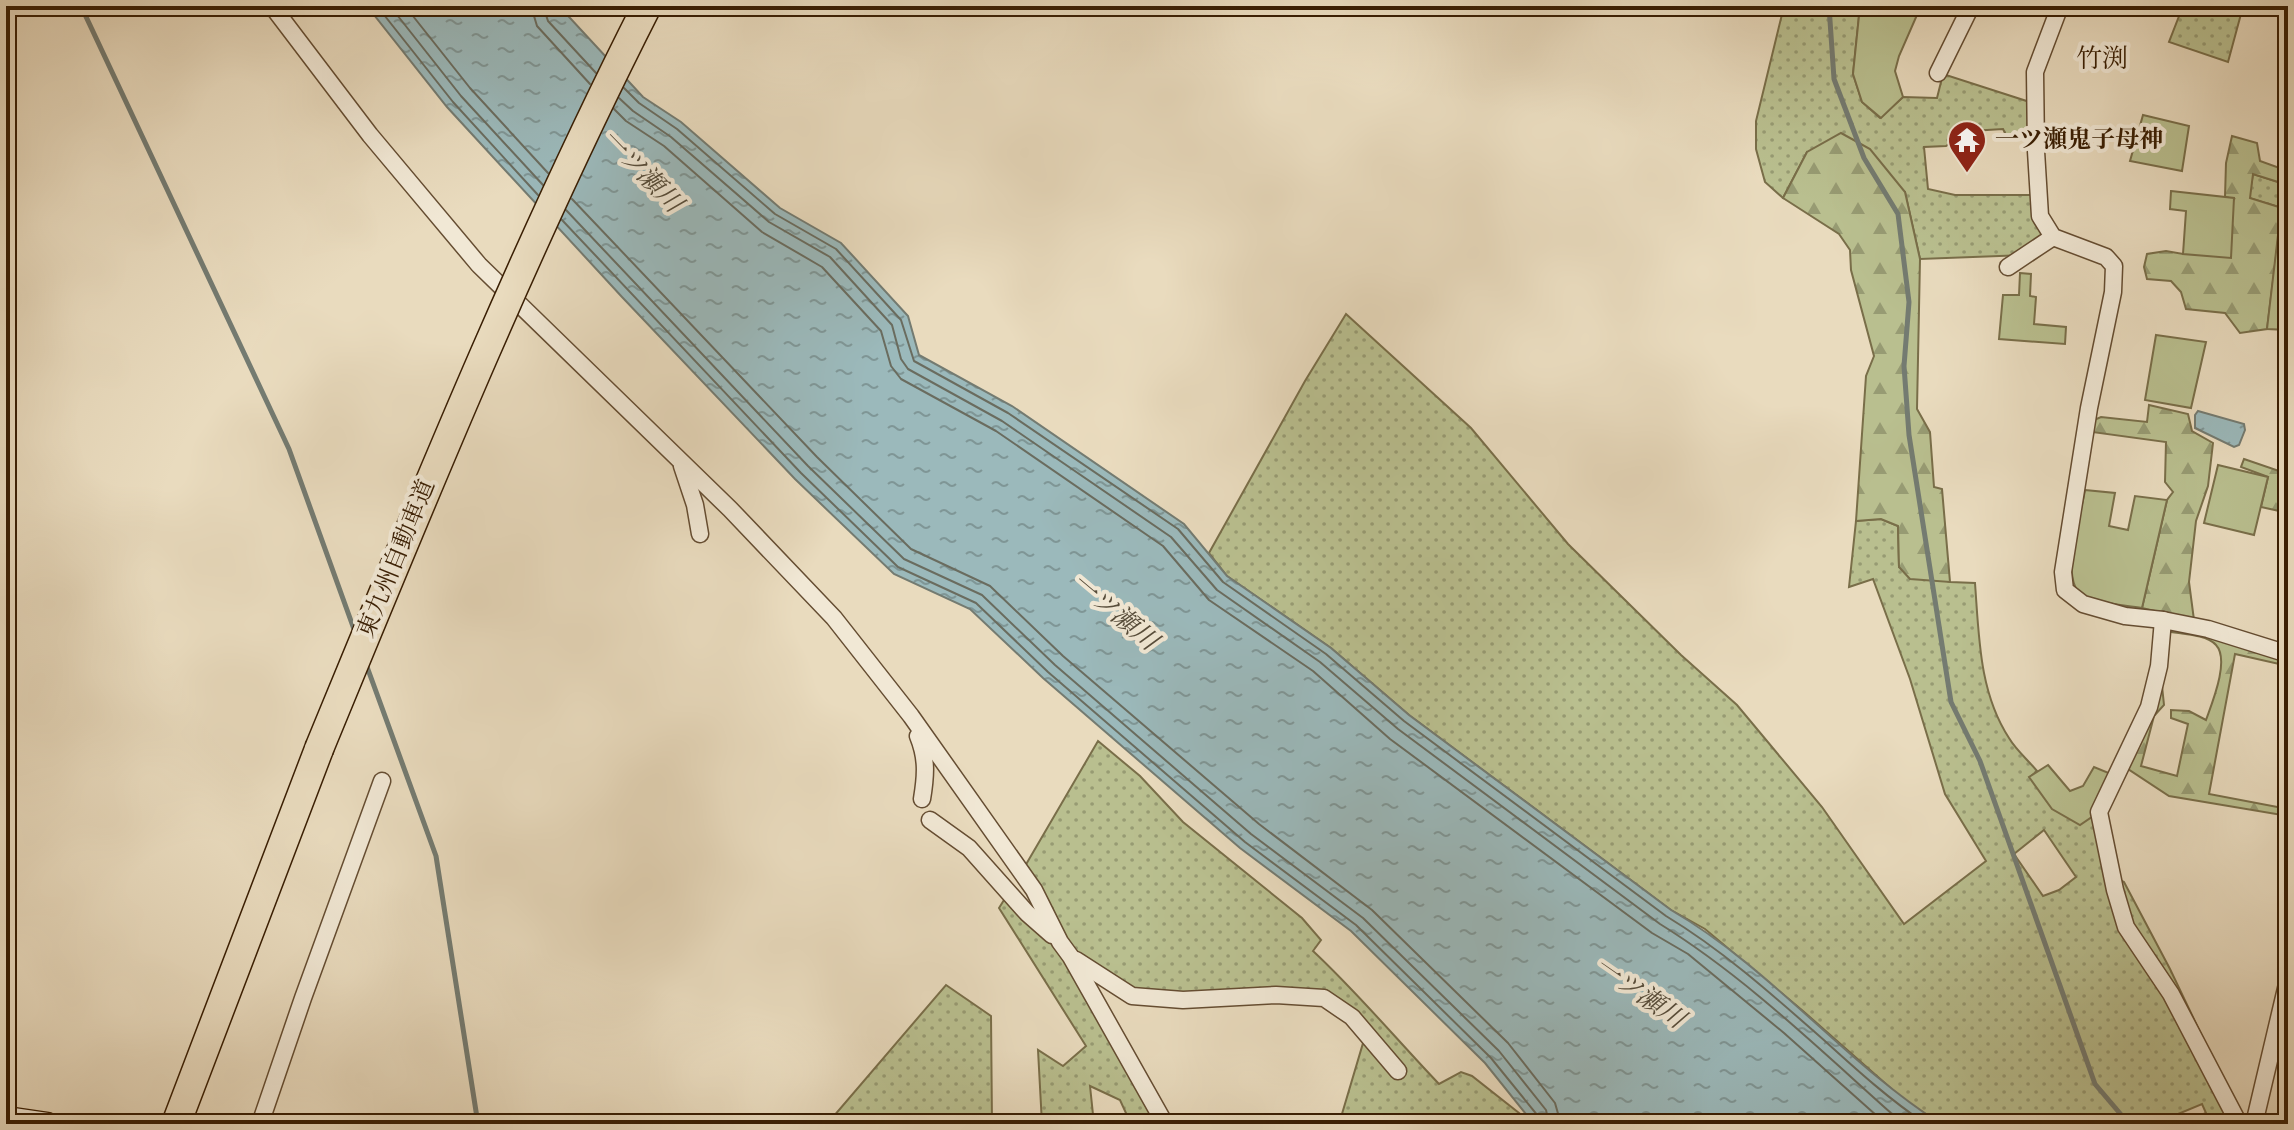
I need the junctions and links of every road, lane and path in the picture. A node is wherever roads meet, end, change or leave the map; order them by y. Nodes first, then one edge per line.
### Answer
1 (272, 6) edge
2 (647, 6) edge
3 (1971, 6) edge
4 (2060, 6) edge
5 (1938, 73) dead end
6 (2053, 237) junction
7 (2008, 267) dead end
8 (680, 461) junction
9 (700, 534) dead end
10 (2163, 620) junction
11 (2288, 654) edge
12 (911, 716) junction
13 (382, 781) dead end
14 (922, 799) dead end
15 (930, 820) dead end
16 (1060, 942) junction
17 (1071, 957) junction
18 (2288, 980) edge
19 (1398, 1071) dead end
20 (6, 1118) edge
21 (45, 1124) edge
22 (178, 1124) edge
23 (260, 1124) edge
24 (1165, 1124) edge
25 (2239, 1124) edge
26 (2254, 1124) edge

1 - 8 street
2 - 22 highway, 東九州自動車道, bridge
3 - 5 street
4 - 6 street
6 - 7 street
6 - 10 street
8 - 9 street
8 - 12 street
10 - 11 street
10 - 25 street
12 - 14 street
12 - 16 street
13 - 23 street
15 - 16 street
16 - 17 street
17 - 19 street
17 - 24 street
18 - 26 street
20 - 21 street

